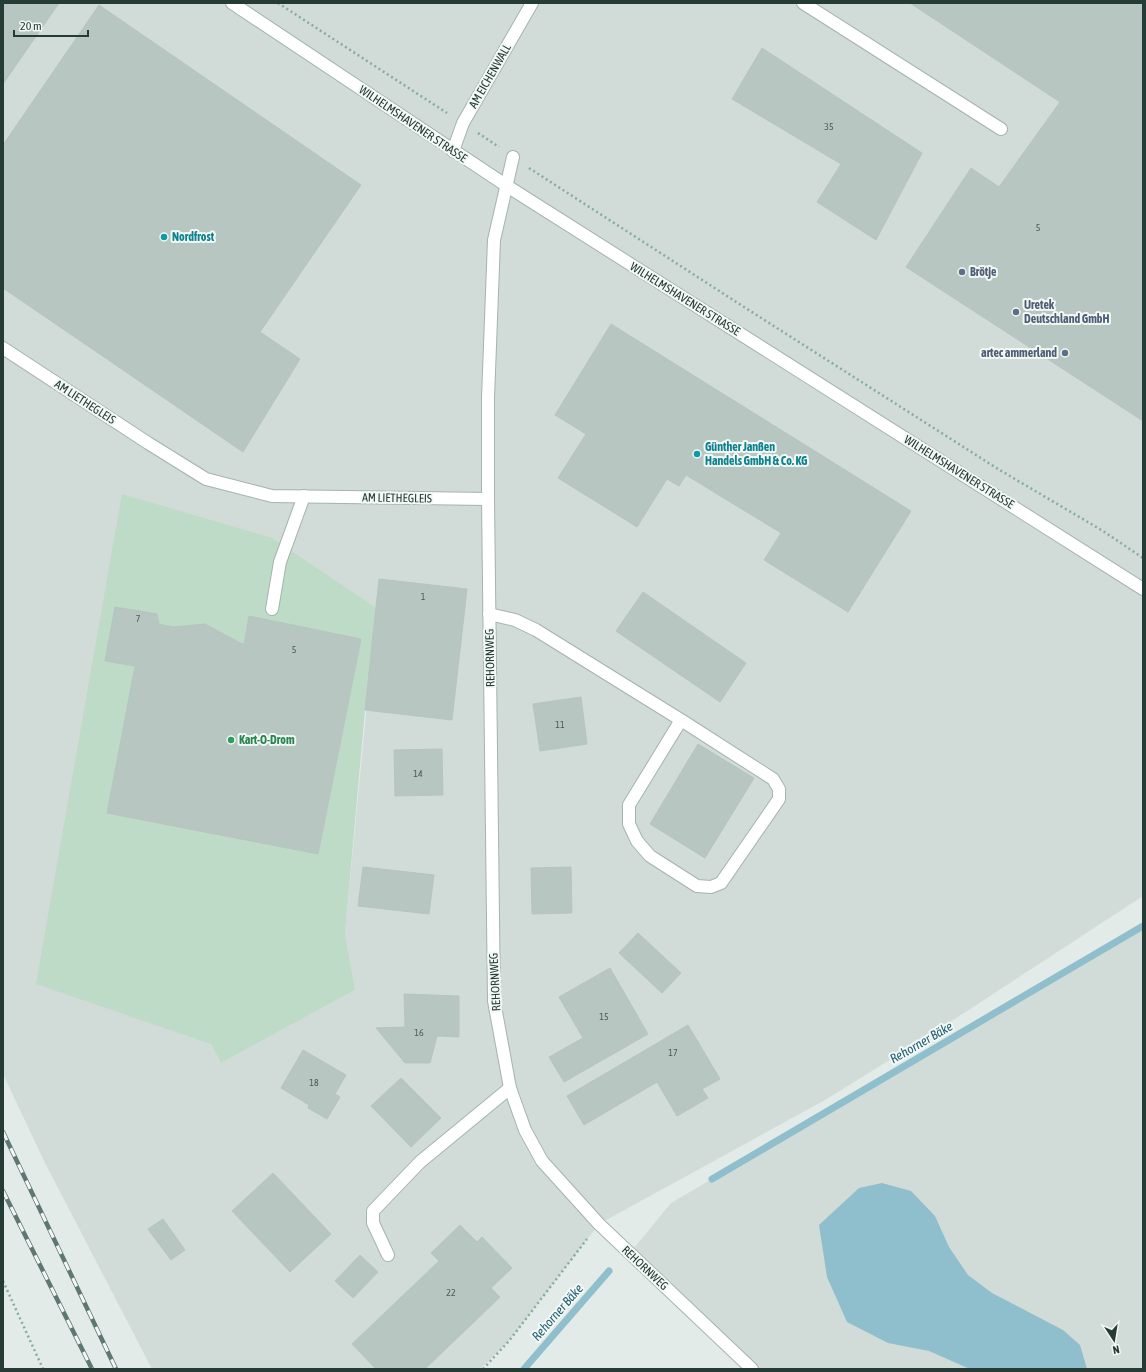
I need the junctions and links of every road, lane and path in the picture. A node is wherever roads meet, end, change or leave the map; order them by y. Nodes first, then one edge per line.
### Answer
1 (232, 3) edge
2 (278, 3) edge
3 (532, 3) edge
4 (803, 3) edge
5 (463, 123) junction
6 (1001, 129) dead end
7 (453, 151) junction
8 (513, 157) junction
9 (507, 186) junction
10 (3, 348) edge
11 (304, 496) junction
12 (488, 499) junction
13 (1143, 558) edge
14 (1143, 589) edge
15 (272, 609) dead end
16 (489, 614) junction
17 (681, 720) junction
18 (510, 1088) junction
19 (598, 1224) junction
20 (388, 1255) dead end
21 (3, 1281) edge
22 (43, 1369) edge
23 (483, 1369) edge
24 (752, 1369) edge

1 - 7 street, WILHELMSHAVENER STRASSE
2 - 5 path
3 - 5 street, AM EICHENWALL
4 - 6 street
5 - 7 street, AM EICHENWALL
5 - 8 path
7 - 9 street, WILHELMSHAVENER STRASSE
8 - 9 street
8 - 13 path
9 - 12 street
9 - 14 street, WILHELMSHAVENER STRASSE
10 - 11 street, AM LIETHEGLEIS
11 - 12 street, AM LIETHEGLEIS
11 - 15 street
12 - 16 street, REHORNWEG
16 - 17 street
16 - 18 street, REHORNWEG
17 - 17 street
18 - 19 street, REHORNWEG
18 - 20 street
19 - 23 path
19 - 24 street, REHORNWEG
21 - 22 path

